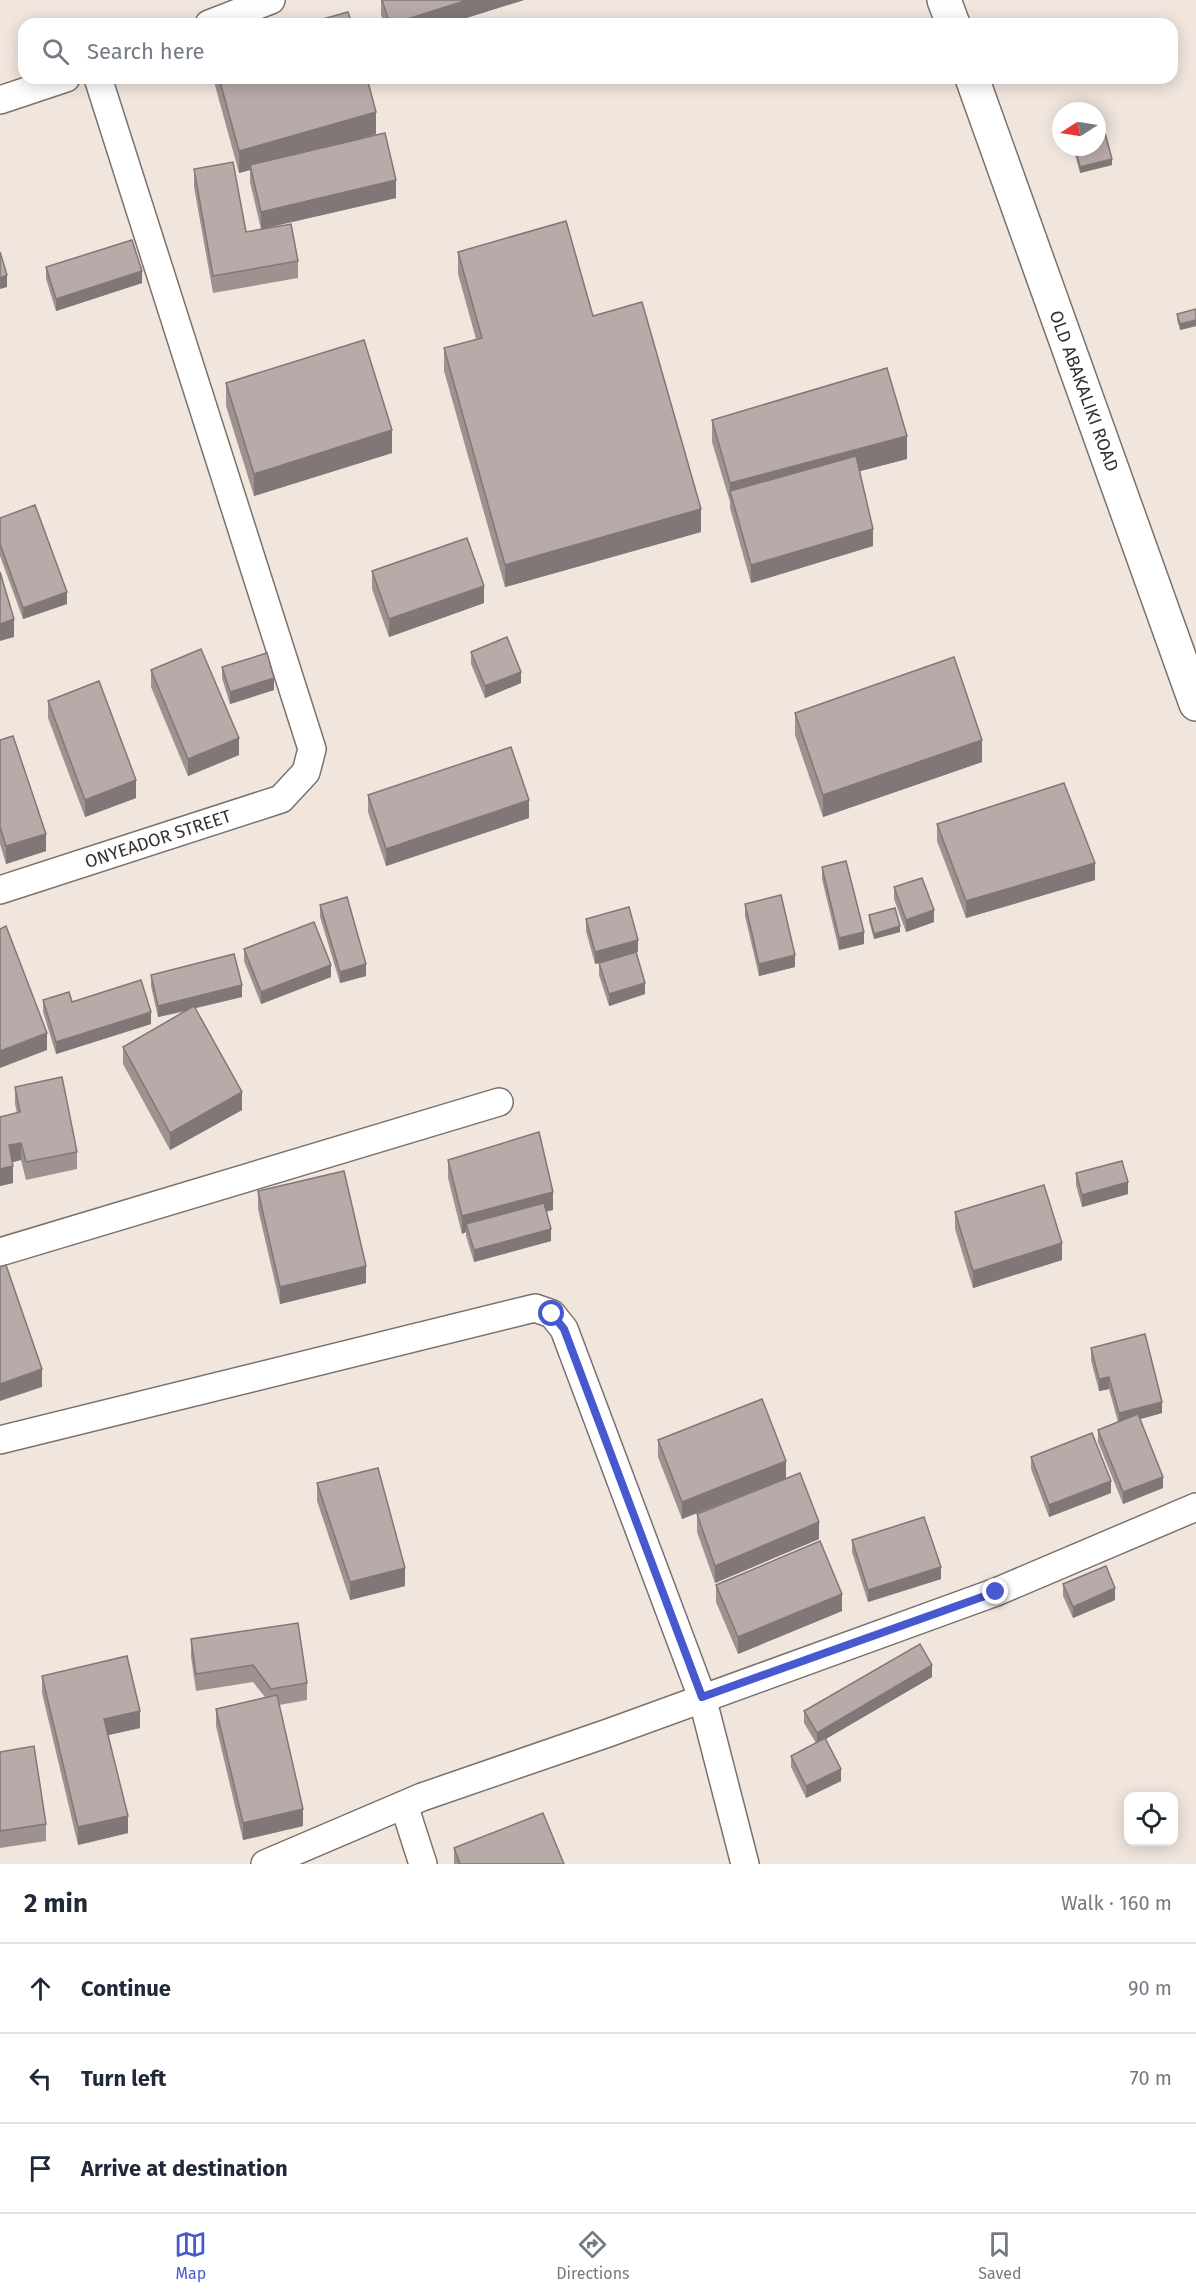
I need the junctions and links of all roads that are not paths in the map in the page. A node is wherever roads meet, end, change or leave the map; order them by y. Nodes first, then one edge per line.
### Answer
1 (271, 0) edge
2 (944, 0) edge
3 (224, 18) edge
4 (951, 18) edge
5 (48, 84) edge
6 (100, 84) edge
7 (974, 84) edge
8 (0, 100) edge
9 (1196, 704) edge
10 (0, 890) edge
11 (499, 1102) dead end
12 (0, 1252) edge
13 (0, 1440) edge
14 (1196, 1507) edge
15 (702, 1697) junction
16 (404, 1805) junction
17 (265, 1864) edge
18 (423, 1864) edge
19 (746, 1864) edge

1 - 3 street
2 - 4 main road
5 - 8 street
6 - 10 street, ONYEADOR STREET
7 - 9 main road, OLD ABAKALIKI ROAD
11 - 12 street
13 - 15 street
14 - 15 street
15 - 16 street
15 - 19 street
16 - 17 street
16 - 18 street

